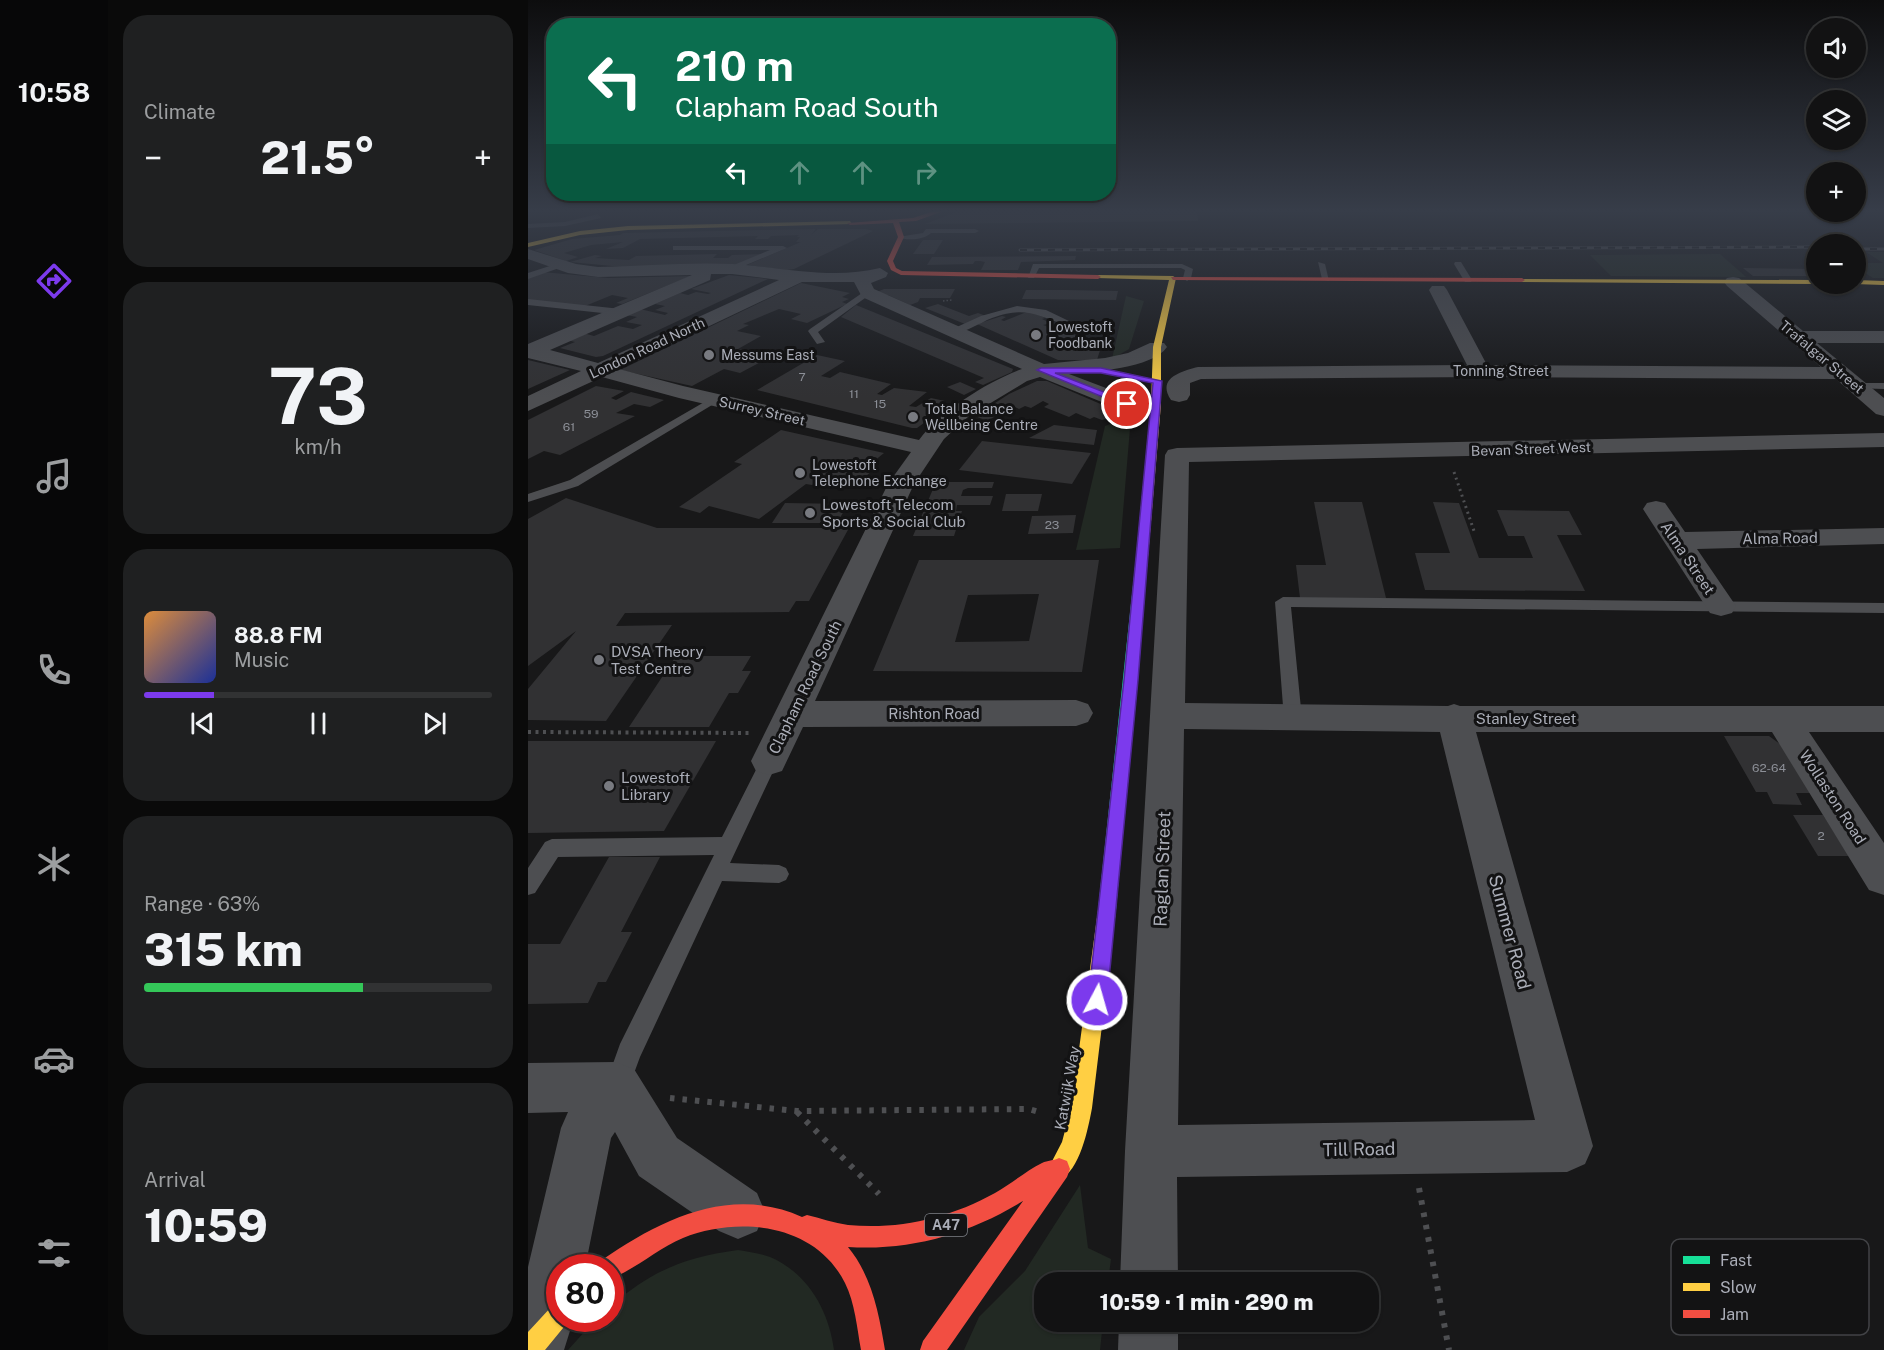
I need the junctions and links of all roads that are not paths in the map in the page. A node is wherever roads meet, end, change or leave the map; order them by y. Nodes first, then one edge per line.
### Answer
1 (725, 272) edge
2 (750, 272) edge
3 (888, 272) edge
4 (899, 272) edge
5 (1324, 272) edge
6 (1463, 272) edge
7 (799, 277) junction
8 (1180, 278) junction
9 (1326, 279) junction
10 (1468, 280) junction
11 (1733, 282) junction
12 (1806, 282) edge
13 (1866, 282) edge
14 (1884, 283) edge
15 (868, 285) junction
16 (1438, 290) dead end
17 (528, 302) edge
18 (990, 305) dead end
19 (621, 312) junction
20 (1000, 312) junction
21 (1066, 322) dead end
22 (953, 331) junction
23 (1799, 337) junction
24 (1884, 338) edge
25 (820, 342) dead end
26 (1158, 347) junction
27 (529, 350) edge
28 (1074, 369) junction
29 (600, 370) junction
30 (1041, 370) junction
31 (1480, 371) junction
32 (1848, 379) junction
33 (1157, 381) junction
34 (1884, 386) edge
35 (1179, 395) dead end
36 (713, 400) junction
37 (528, 404) edge
38 (1127, 404) dead end
39 (1884, 409) edge
40 (1884, 440) edge
41 (926, 448) junction
42 (1177, 455) joint
43 (528, 498) edge
44 (1656, 509) dead end
45 (1884, 536) edge
46 (1676, 541) junction
47 (1721, 606) junction
48 (1884, 608) edge
49 (1076, 713) dead end
50 (1168, 716) junction
51 (1454, 717) junction
52 (1781, 718) junction
53 (1293, 719) junction
54 (1884, 719) edge
55 (781, 736) junction
56 (728, 846) junction
57 (715, 872) junction
58 (779, 874) dead end
59 (1884, 877) edge
60 (528, 886) edge
61 (528, 1088) edge
62 (616, 1088) junction
63 (1567, 1146) joint
64 (1151, 1151) junction
65 (1071, 1153) junction
66 (738, 1212) junction
67 (804, 1225) junction
68 (624, 1259) edge
69 (1149, 1272) edge
70 (543, 1332) edge
71 (1149, 1332) edge
72 (873, 1350) edge
73 (932, 1350) edge
74 (1148, 1350) edge

1 - 19 street
2 - 7 street
3 - 15 street
4 - 8 main road
5 - 9 lane
6 - 10 lane
7 - 15 street
7 - 29 street, London Road North
8 - 9 main road
8 - 26 main road, Katwijk Way
9 - 10 main road
10 - 11 main road
11 - 12 main road
11 - 23 street, Trafalgar Street
13 - 14 main road
15 - 22 street
15 - 25 lane
16 - 31 street
17 - 19 lane
18 - 20 lane
19 - 27 street
20 - 21 lane
20 - 22 lane
22 - 30 street
23 - 24 street
23 - 32 street, Trafalgar Street
26 - 28 street, Clapham Road South
26 - 33 main road, Katwijk Way
27 - 29 street, Surrey Street
28 - 30 street, Clapham Road South
28 - 33 street, Clapham Road South
29 - 36 street, Surrey Street
29 - 37 street, London Road North
30 - 38 street
30 - 41 street, Clapham Road South
31 - 32 street, Tonning Street
31 - 35 street, Tonning Street
32 - 34 lane
32 - 39 street, Trafalgar Street
33 - 65 main road, Katwijk Way
36 - 41 street, Surrey Street
36 - 43 lane
40 - 42 street, Bevan Street West
41 - 55 street, Clapham Road South
42 - 50 street, Raglan Street
44 - 46 street, Alma Street
45 - 46 street, Alma Road
46 - 47 street, Alma Street
47 - 48 lane
47 - 53 lane
49 - 55 street, Rishton Road
50 - 53 street, Stanley Street
50 - 64 street, Raglan Street
51 - 52 street, Stanley Street
51 - 53 street, Stanley Street
51 - 63 street, Summer Road
52 - 54 street, Stanley Street
52 - 59 street, Wollaston Road
55 - 56 lane, Clapham Road South
56 - 57 lane, Clapham Road South
56 - 60 lane
57 - 58 lane
57 - 62 lane, Clapham Road South
61 - 62 street
62 - 66 street
62 - 70 street, Clapham Road South
63 - 64 street, Till Road
64 - 69 street, Raglan Street
65 - 67 main road, Katwijk Way / A47
65 - 73 main road, Katwijk Way
66 - 67 main road, Katwijk Way
66 - 68 main road, Katwijk Way
67 - 72 main road
71 - 74 street

